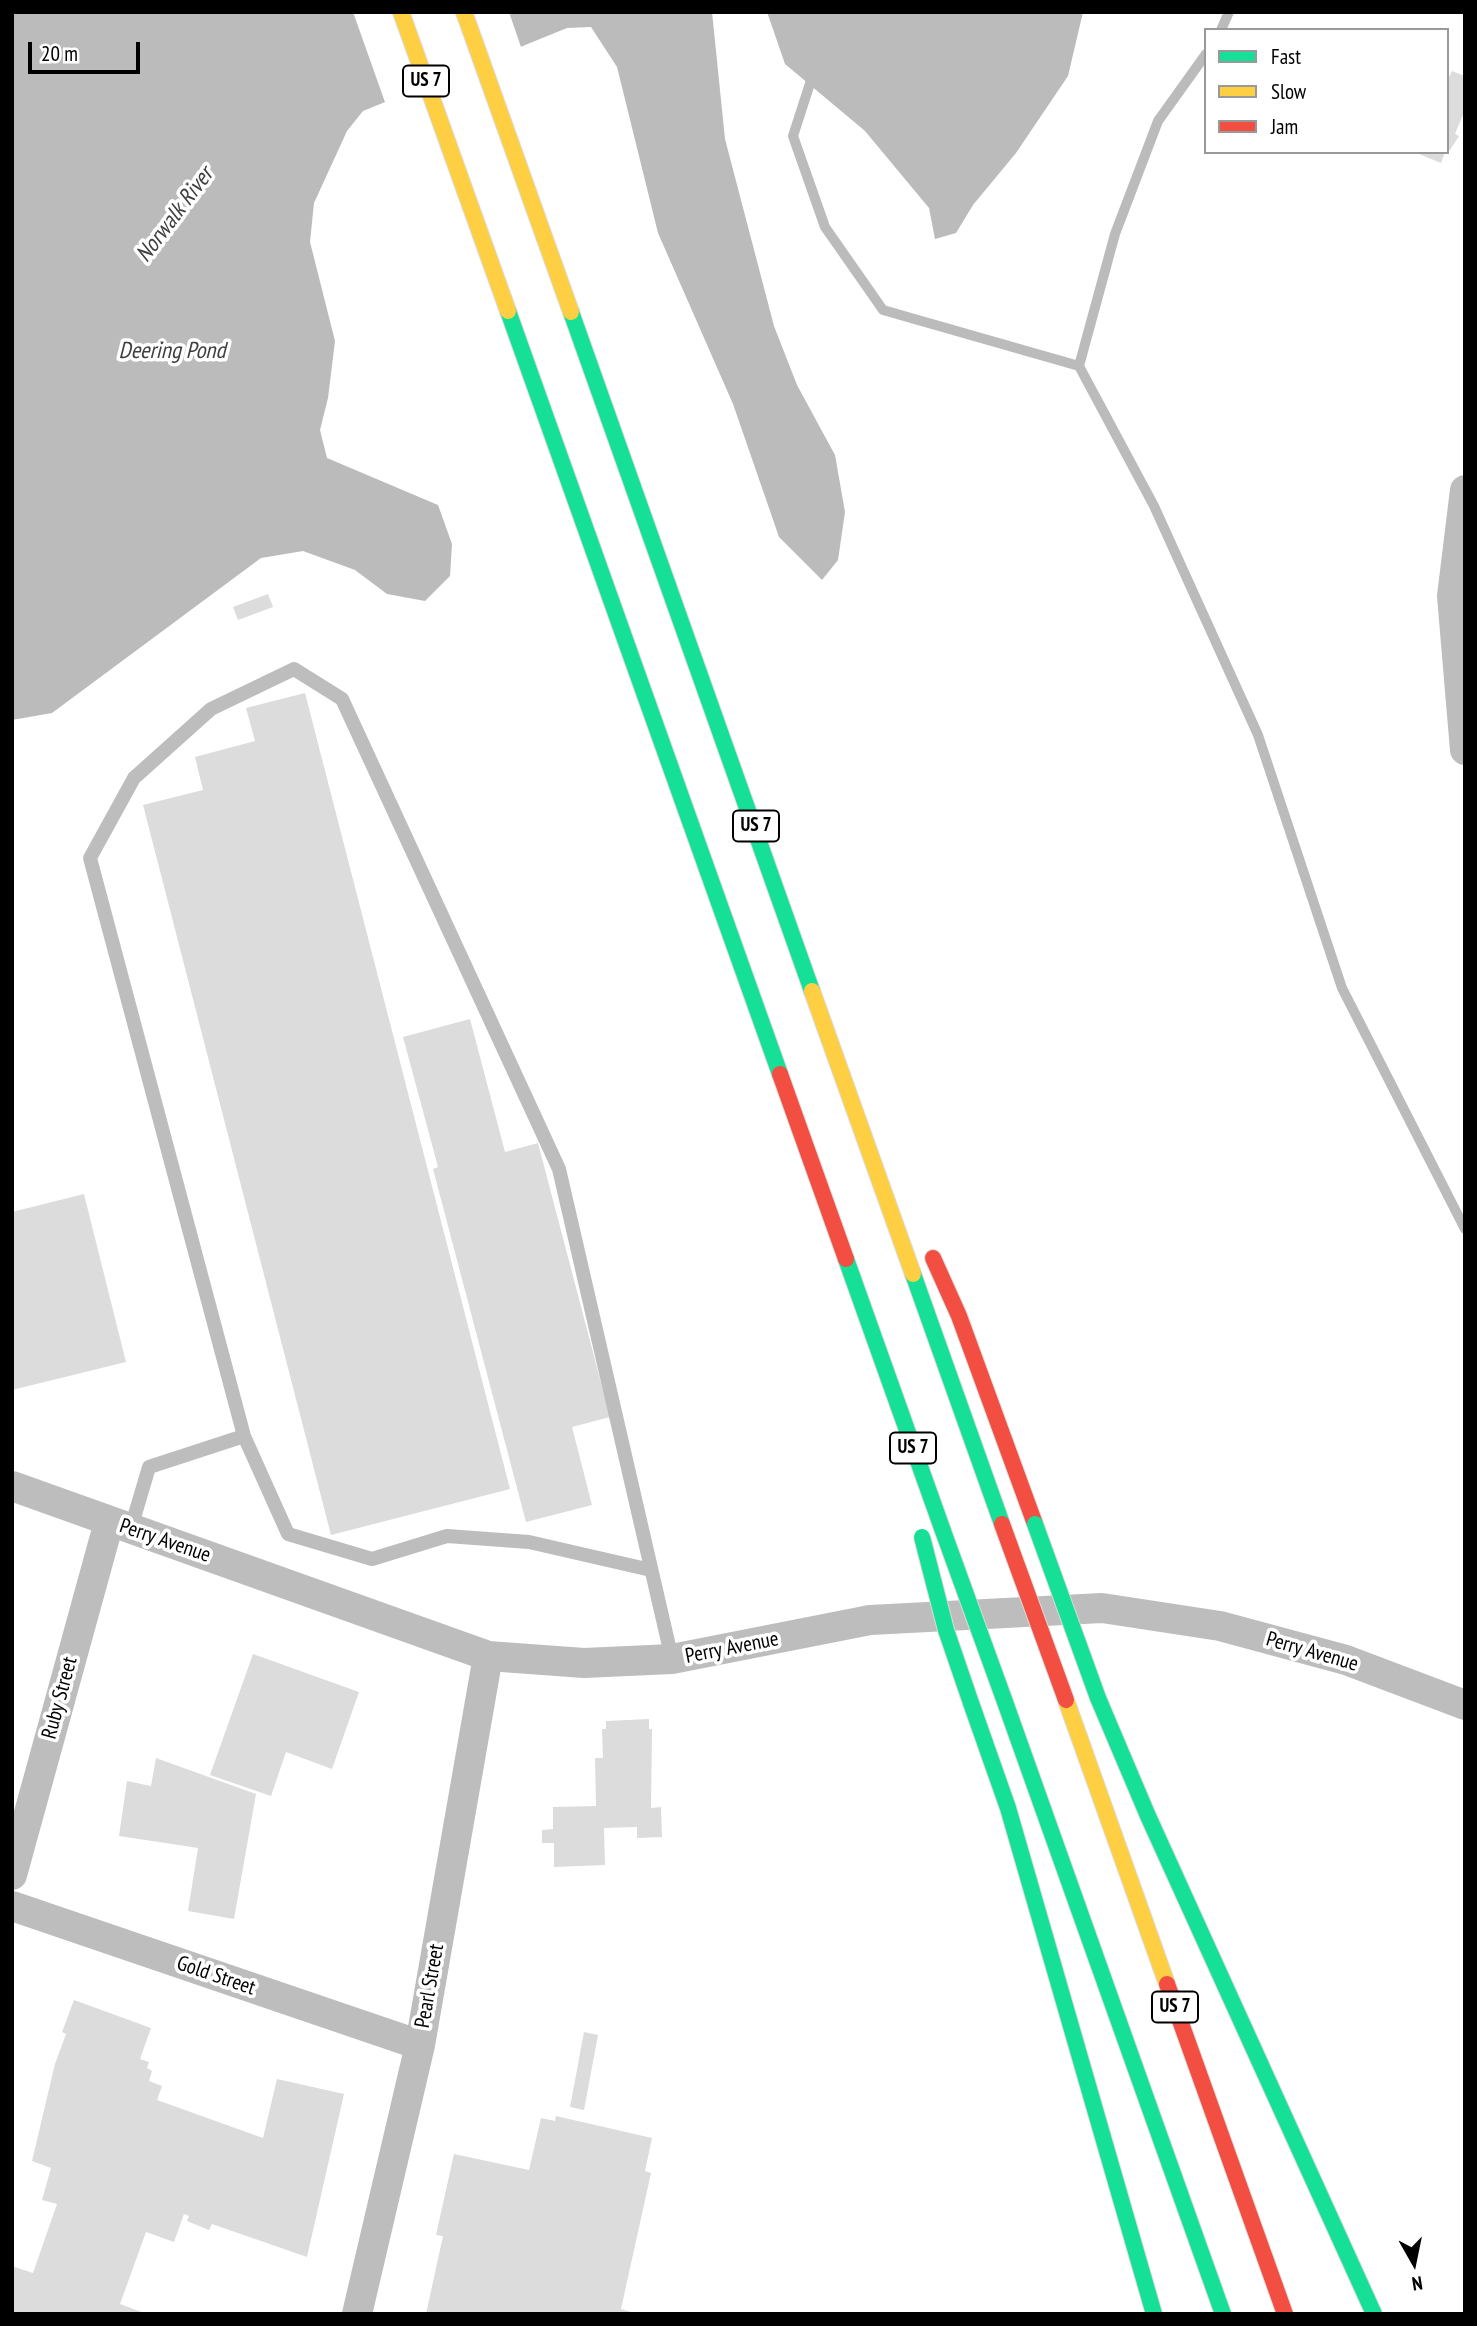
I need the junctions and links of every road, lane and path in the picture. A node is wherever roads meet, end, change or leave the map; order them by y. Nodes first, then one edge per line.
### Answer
1 (401, 12) edge
2 (464, 12) edge
3 (1465, 490) edge
4 (1465, 750) edge
5 (823, 1013) junction
6 (896, 1177) dead end
7 (925, 1240) dead end
8 (883, 1366) junction
9 (244, 1436) junction
10 (12, 1486) edge
11 (912, 1493) dead end
12 (120, 1525) junction
13 (919, 1525) dead end
14 (651, 1570) junction
15 (488, 1656) junction
16 (672, 1660) junction
17 (1465, 1705) edge
18 (12, 1875) edge
19 (12, 1906) edge
20 (420, 2045) junction
21 (357, 2314) edge
22 (1154, 2314) edge
23 (1223, 2314) edge
24 (1284, 2314) edge
25 (1374, 2314) edge

1 - 8 highway, US 7
2 - 5 highway, US 7
3 - 4 street
5 - 6 highway
5 - 24 highway, US 7, bridge
7 - 25 highway, bridge
8 - 11 highway
8 - 23 highway, US 7, bridge
9 - 12 lane
9 - 14 lane
9 - 14 lane
10 - 12 street, Perry Avenue
12 - 15 street, Perry Avenue
12 - 18 street, Ruby Street
13 - 22 highway, bridge
14 - 16 lane
15 - 16 street, Perry Avenue
15 - 20 street, Pearl Street
16 - 17 street, Perry Avenue
19 - 20 street, Gold Street
20 - 21 street, Pearl Street

